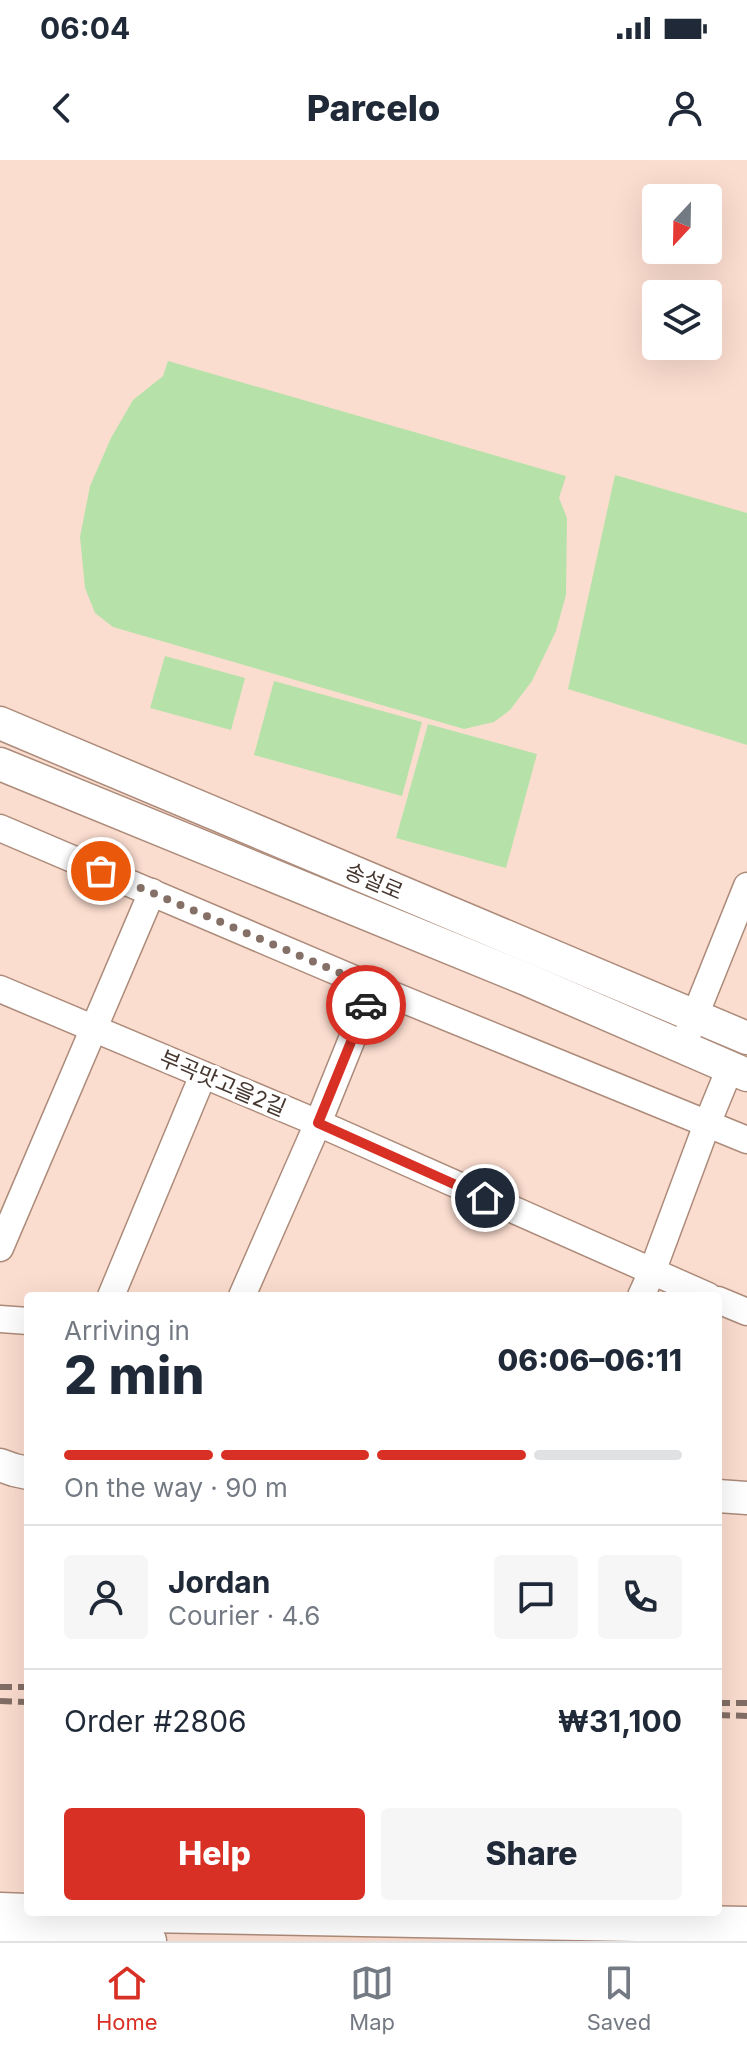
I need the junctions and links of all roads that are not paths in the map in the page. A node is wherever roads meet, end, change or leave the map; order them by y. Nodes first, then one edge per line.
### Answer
1 (0, 723) edge
2 (0, 764) edge
3 (0, 828) edge
4 (747, 886) edge
5 (152, 892) junction
6 (373, 987) junction
7 (0, 989) edge
8 (695, 1016) junction
9 (94, 1028) junction
10 (747, 1038) edge
11 (682, 1048) junction
12 (739, 1071) edge
13 (203, 1075) junction
14 (318, 1123) junction
15 (707, 1124) junction
16 (747, 1140) edge
17 (9, 1201) edge
18 (0, 1248) edge
19 (646, 1284) edge
20 (113, 1292) edge
21 (244, 1292) edge
22 (687, 1292) edge
23 (722, 1302) edge
24 (747, 1312) edge
25 (0, 1319) edge
26 (24, 1321) edge
27 (0, 1465) edge
28 (24, 1472) edge
29 (722, 1496) edge
30 (747, 1498) edge
31 (0, 1911) edge
32 (24, 1912) edge
33 (251, 1916) edge
34 (747, 1925) edge
35 (0, 1939) edge
36 (148, 1941) edge

1 - 8 street, 송설로
2 - 11 street, 송설로
3 - 5 street
4 - 8 street
5 - 6 street
5 - 9 street
6 - 14 street
6 - 15 street
7 - 9 street, 부곡맛고을2길
8 - 10 street, 송설로
8 - 11 street
9 - 13 street, 부곡맛고을2길
9 - 17 street
11 - 12 street, 송설로
12 - 15 street
13 - 14 street, 부곡맛고을2길
13 - 20 street
14 - 19 street, 부곡맛고을2길
14 - 21 street
15 - 16 street
15 - 19 street
17 - 18 street
19 - 22 street, 부곡맛고을2길
23 - 24 street
25 - 26 street
27 - 28 street
29 - 30 street
31 - 32 main road
33 - 34 main road
35 - 36 main road

